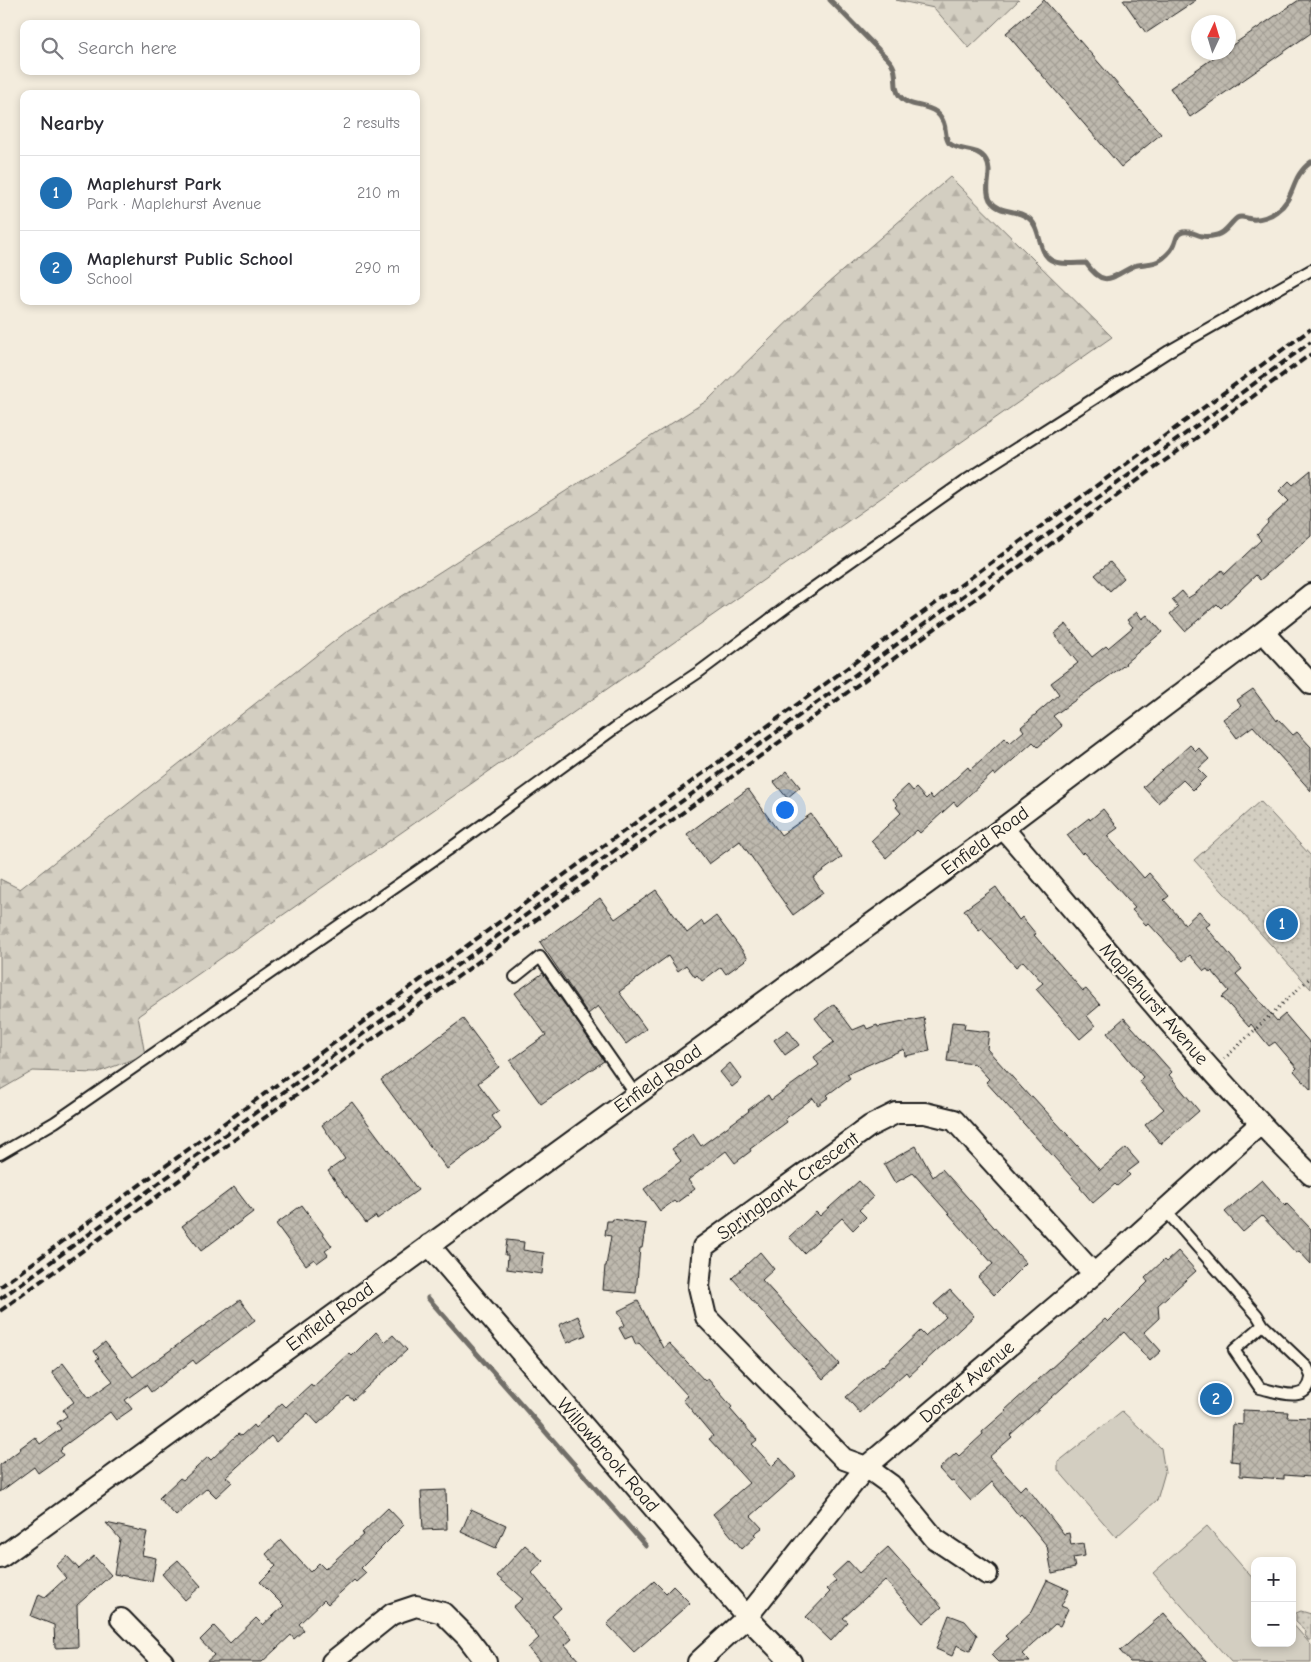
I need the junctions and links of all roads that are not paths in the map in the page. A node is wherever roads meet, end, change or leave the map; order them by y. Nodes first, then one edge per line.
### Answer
1 (1311, 270) edge
2 (1311, 594) edge
3 (1263, 632) junction
4 (1311, 684) edge
5 (1003, 828) junction
6 (515, 977) dead end
7 (636, 1095) junction
8 (1260, 1124) junction
9 (0, 1154) edge
10 (1311, 1175) edge
11 (1164, 1210) junction
12 (428, 1245) junction
13 (1094, 1274) junction
14 (1263, 1325) junction
15 (1311, 1377) edge
16 (866, 1467) junction
17 (0, 1558) edge
18 (988, 1574) dead end
19 (747, 1617) junction
20 (121, 1619) dead end
21 (163, 1662) edge
22 (332, 1662) edge
23 (486, 1662) edge
24 (698, 1662) edge
25 (791, 1662) edge

1 - 9 lane
2 - 3 street, Enfield Road
3 - 4 street
3 - 5 street, Enfield Road
5 - 7 street, Enfield Road
5 - 8 street, Maplehurst Avenue
6 - 7 lane
7 - 12 street, Enfield Road
8 - 10 street, Maplehurst Avenue
8 - 11 street, Dorset Avenue
11 - 13 street, Dorset Avenue
11 - 14 lane
12 - 17 street, Enfield Road
12 - 19 street, Willowbrook Road
13 - 16 street, Dorset Avenue
13 - 16 street, Springbank Crescent
14 - 15 lane
14 - 15 lane
16 - 18 street, Springbank Crescent
16 - 19 street, Dorset Avenue
19 - 24 street, Dorset Avenue
19 - 25 street, Willowbrook Road
20 - 21 street
22 - 23 street

